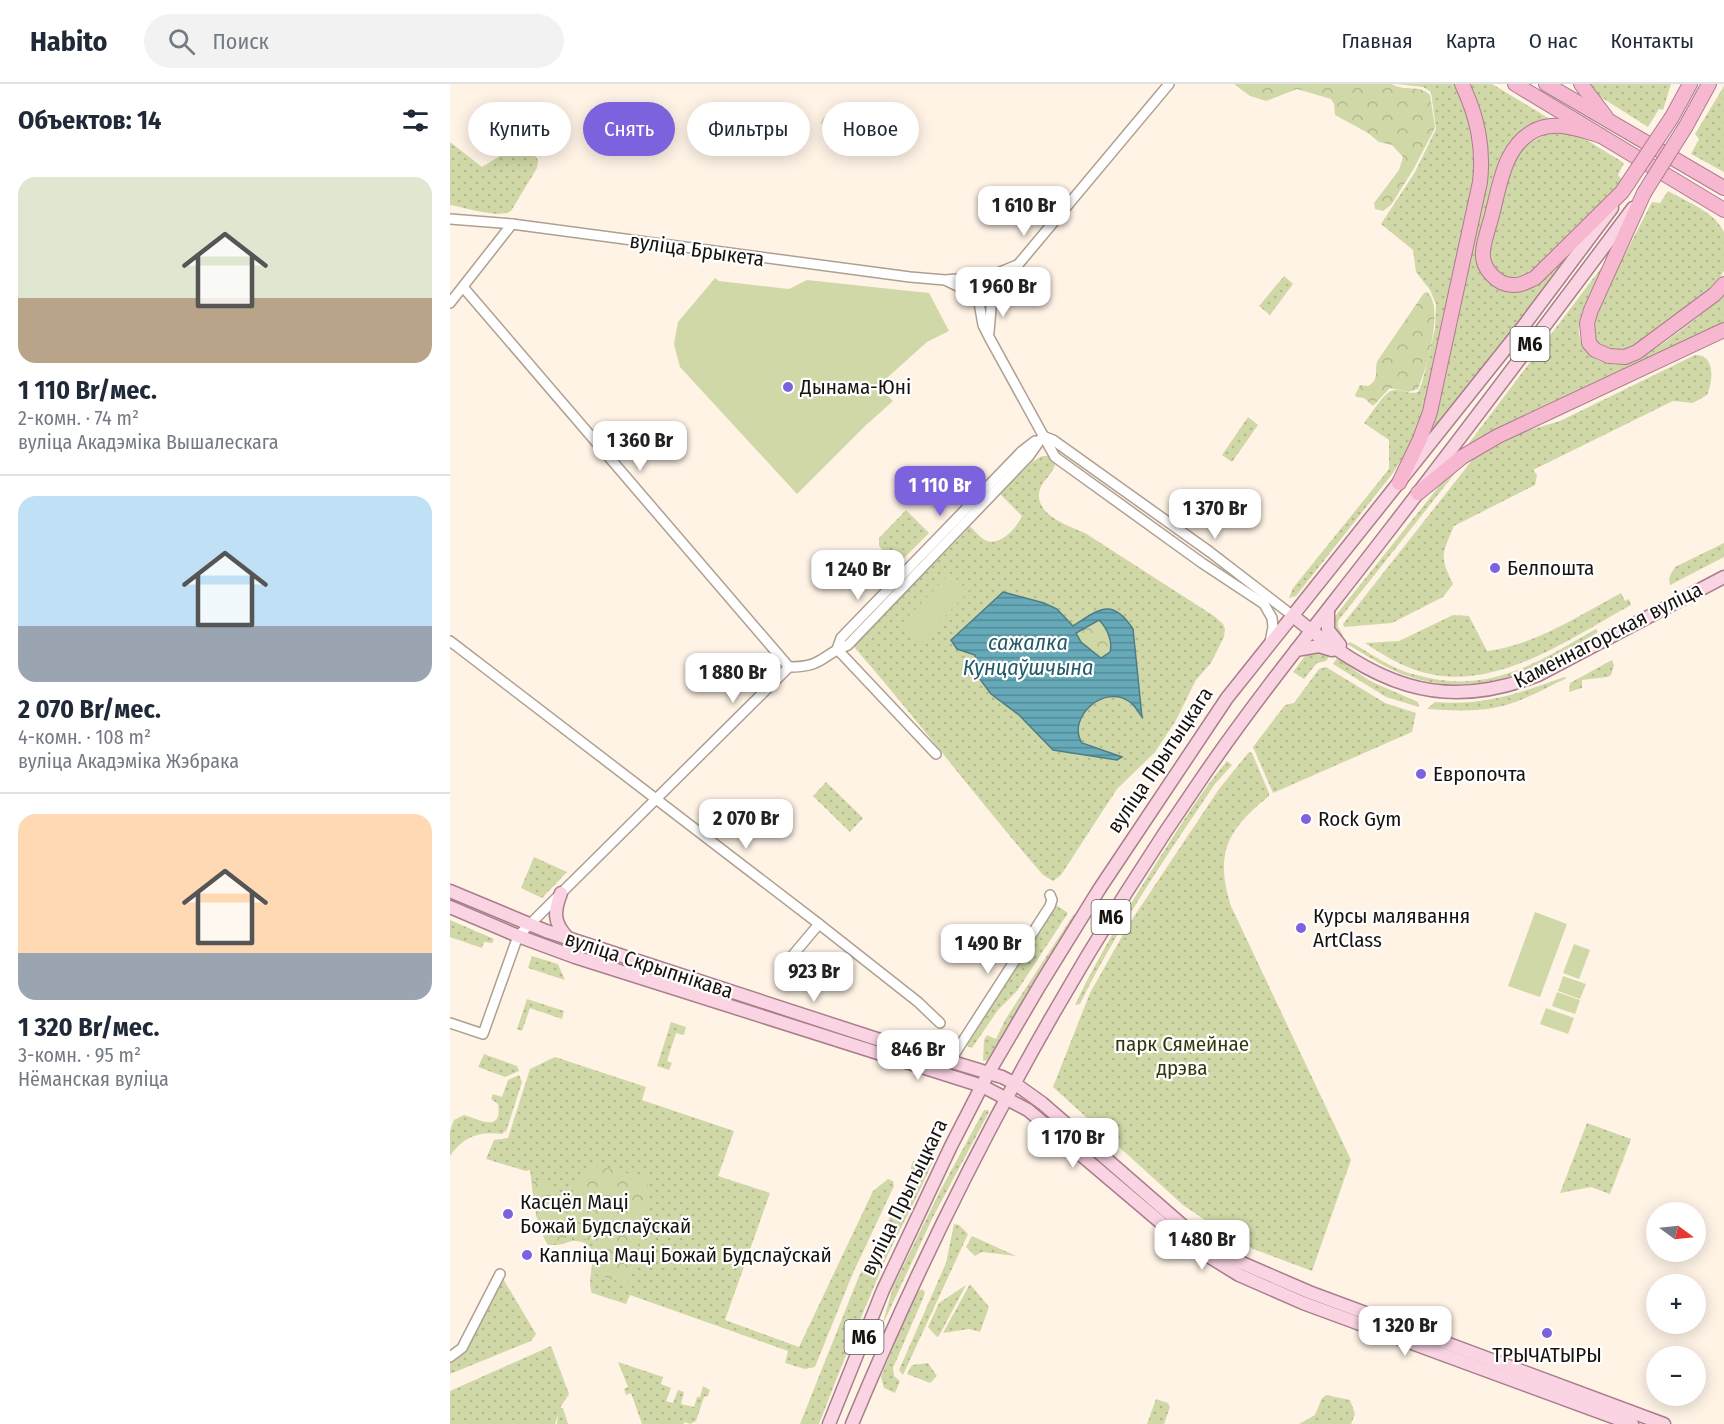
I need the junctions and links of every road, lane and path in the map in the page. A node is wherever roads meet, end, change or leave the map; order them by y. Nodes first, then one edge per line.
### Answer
1 (1169, 84) edge
2 (1462, 84) edge
3 (1515, 84) edge
4 (1546, 84) edge
5 (1581, 84) edge
6 (1678, 84) edge
7 (1690, 84) edge
8 (1708, 84) edge
9 (1715, 84) edge
10 (1697, 108) junction
11 (1672, 117) junction
12 (1611, 123) junction
13 (1601, 136) junction
14 (1709, 179) junction
15 (1724, 182) edge
16 (1625, 187) junction
17 (1724, 188) edge
18 (1644, 195) junction
19 (1702, 197) junction
20 (1724, 210) edge
21 (450, 219) edge
22 (1724, 219) edge
23 (512, 224) junction
24 (1019, 264) junction
25 (984, 277) junction
26 (945, 280) junction
27 (1724, 284) edge
28 (463, 287) junction
29 (994, 294) junction
30 (977, 296) junction
31 (450, 303) edge
32 (1724, 330) edge
33 (989, 337) junction
34 (1043, 435) junction
35 (1399, 483) junction
36 (1120, 488) junction
37 (1418, 493) junction
38 (1112, 498) junction
39 (1210, 552) junction
40 (1202, 563) junction
41 (1724, 577) edge
42 (1328, 608) junction
43 (1293, 616) junction
44 (1311, 630) junction
45 (450, 641) edge
46 (1267, 648) junction
47 (837, 649) junction
48 (1296, 650) junction
49 (1355, 660) junction
50 (789, 667) junction
51 (936, 754) dead end
52 (657, 798) junction
53 (450, 891) edge
54 (561, 893) junction
55 (1050, 895) dead end
56 (450, 907) edge
57 (819, 924) junction
58 (529, 925) junction
59 (518, 936) junction
60 (568, 938) junction
61 (786, 962) dead end
62 (450, 1023) edge
63 (940, 1023) dead end
64 (950, 1061) junction
65 (989, 1072) junction
66 (1014, 1083) junction
67 (982, 1086) junction
68 (1007, 1098) junction
69 (500, 1274) dead end
70 (450, 1357) edge
71 (829, 1424) edge
72 (852, 1424) edge
73 (1632, 1424) edge
74 (1664, 1424) edge

1 - 24 street, вуліца Брыкета
2 - 35 highway
3 - 13 highway
4 - 12 highway
5 - 12 highway
6 - 11 highway
7 - 11 highway, М6
8 - 10 highway, М6
9 - 10 highway
10 - 18 highway, М6, bridge
11 - 16 highway, М6, bridge
12 - 14 highway
13 - 16 highway
13 - 19 highway
14 - 15 highway
14 - 17 highway
16 - 35 main road, вуліца Прытыцкага / М6
18 - 27 highway
18 - 37 main road, М6
19 - 20 highway
19 - 22 highway
21 - 23 street, вуліца Брыкета
23 - 26 street, вуліца Брыкета
23 - 28 street
24 - 25 street, вуліца Брыкета
24 - 29 street, вуліца Брыкета
25 - 26 street, вуліца Брыкета
25 - 29 street
25 - 30 street
26 - 30 street, вуліца Брыкета
28 - 31 street
28 - 50 street
29 - 30 street
29 - 33 street
30 - 33 street
32 - 37 highway
33 - 34 street
34 - 36 street
34 - 38 street
34 - 47 street
35 - 43 main road, вуліца Прытыцкага / М6
36 - 38 street
36 - 39 street
37 - 42 main road, М6
38 - 40 street
39 - 40 street
39 - 43 street
40 - 46 street
41 - 49 main road, Каменнагорская вуліца
42 - 44 main road, М6
42 - 49 main road
43 - 44 main road
43 - 46 main road, вуліца Прытыцкага / М6
44 - 48 main road, М6
44 - 49 main road
45 - 52 street
46 - 65 main road, вуліца Прытыцкага / М6
47 - 50 street
47 - 51 street
48 - 49 main road
48 - 66 main road, М6
50 - 52 street
52 - 54 street
52 - 57 street
53 - 58 main road, вуліца Скрыпнікава
54 - 58 street
54 - 60 main road
55 - 64 street
56 - 59 main road, вуліца Скрыпнікава
57 - 61 street
57 - 63 street
58 - 59 street
58 - 60 main road, вуліца Скрыпнікава
59 - 62 street
59 - 67 main road, вуліца Скрыпнікава
60 - 64 main road, вуліца Скрыпнікава
64 - 65 main road, вуліца Скрыпнікава
65 - 66 main road, вуліца Скрыпнікава
65 - 67 main road, вуліца Прытыцкага / М6
66 - 68 main road, М6
66 - 74 main road, вуліца Скрыпнікава
67 - 68 main road, вуліца Скрыпнікава
67 - 71 main road, вуліца Прытыцкага / М6
68 - 72 main road, М6
68 - 73 main road, вуліца Скрыпнікава
69 - 70 street

